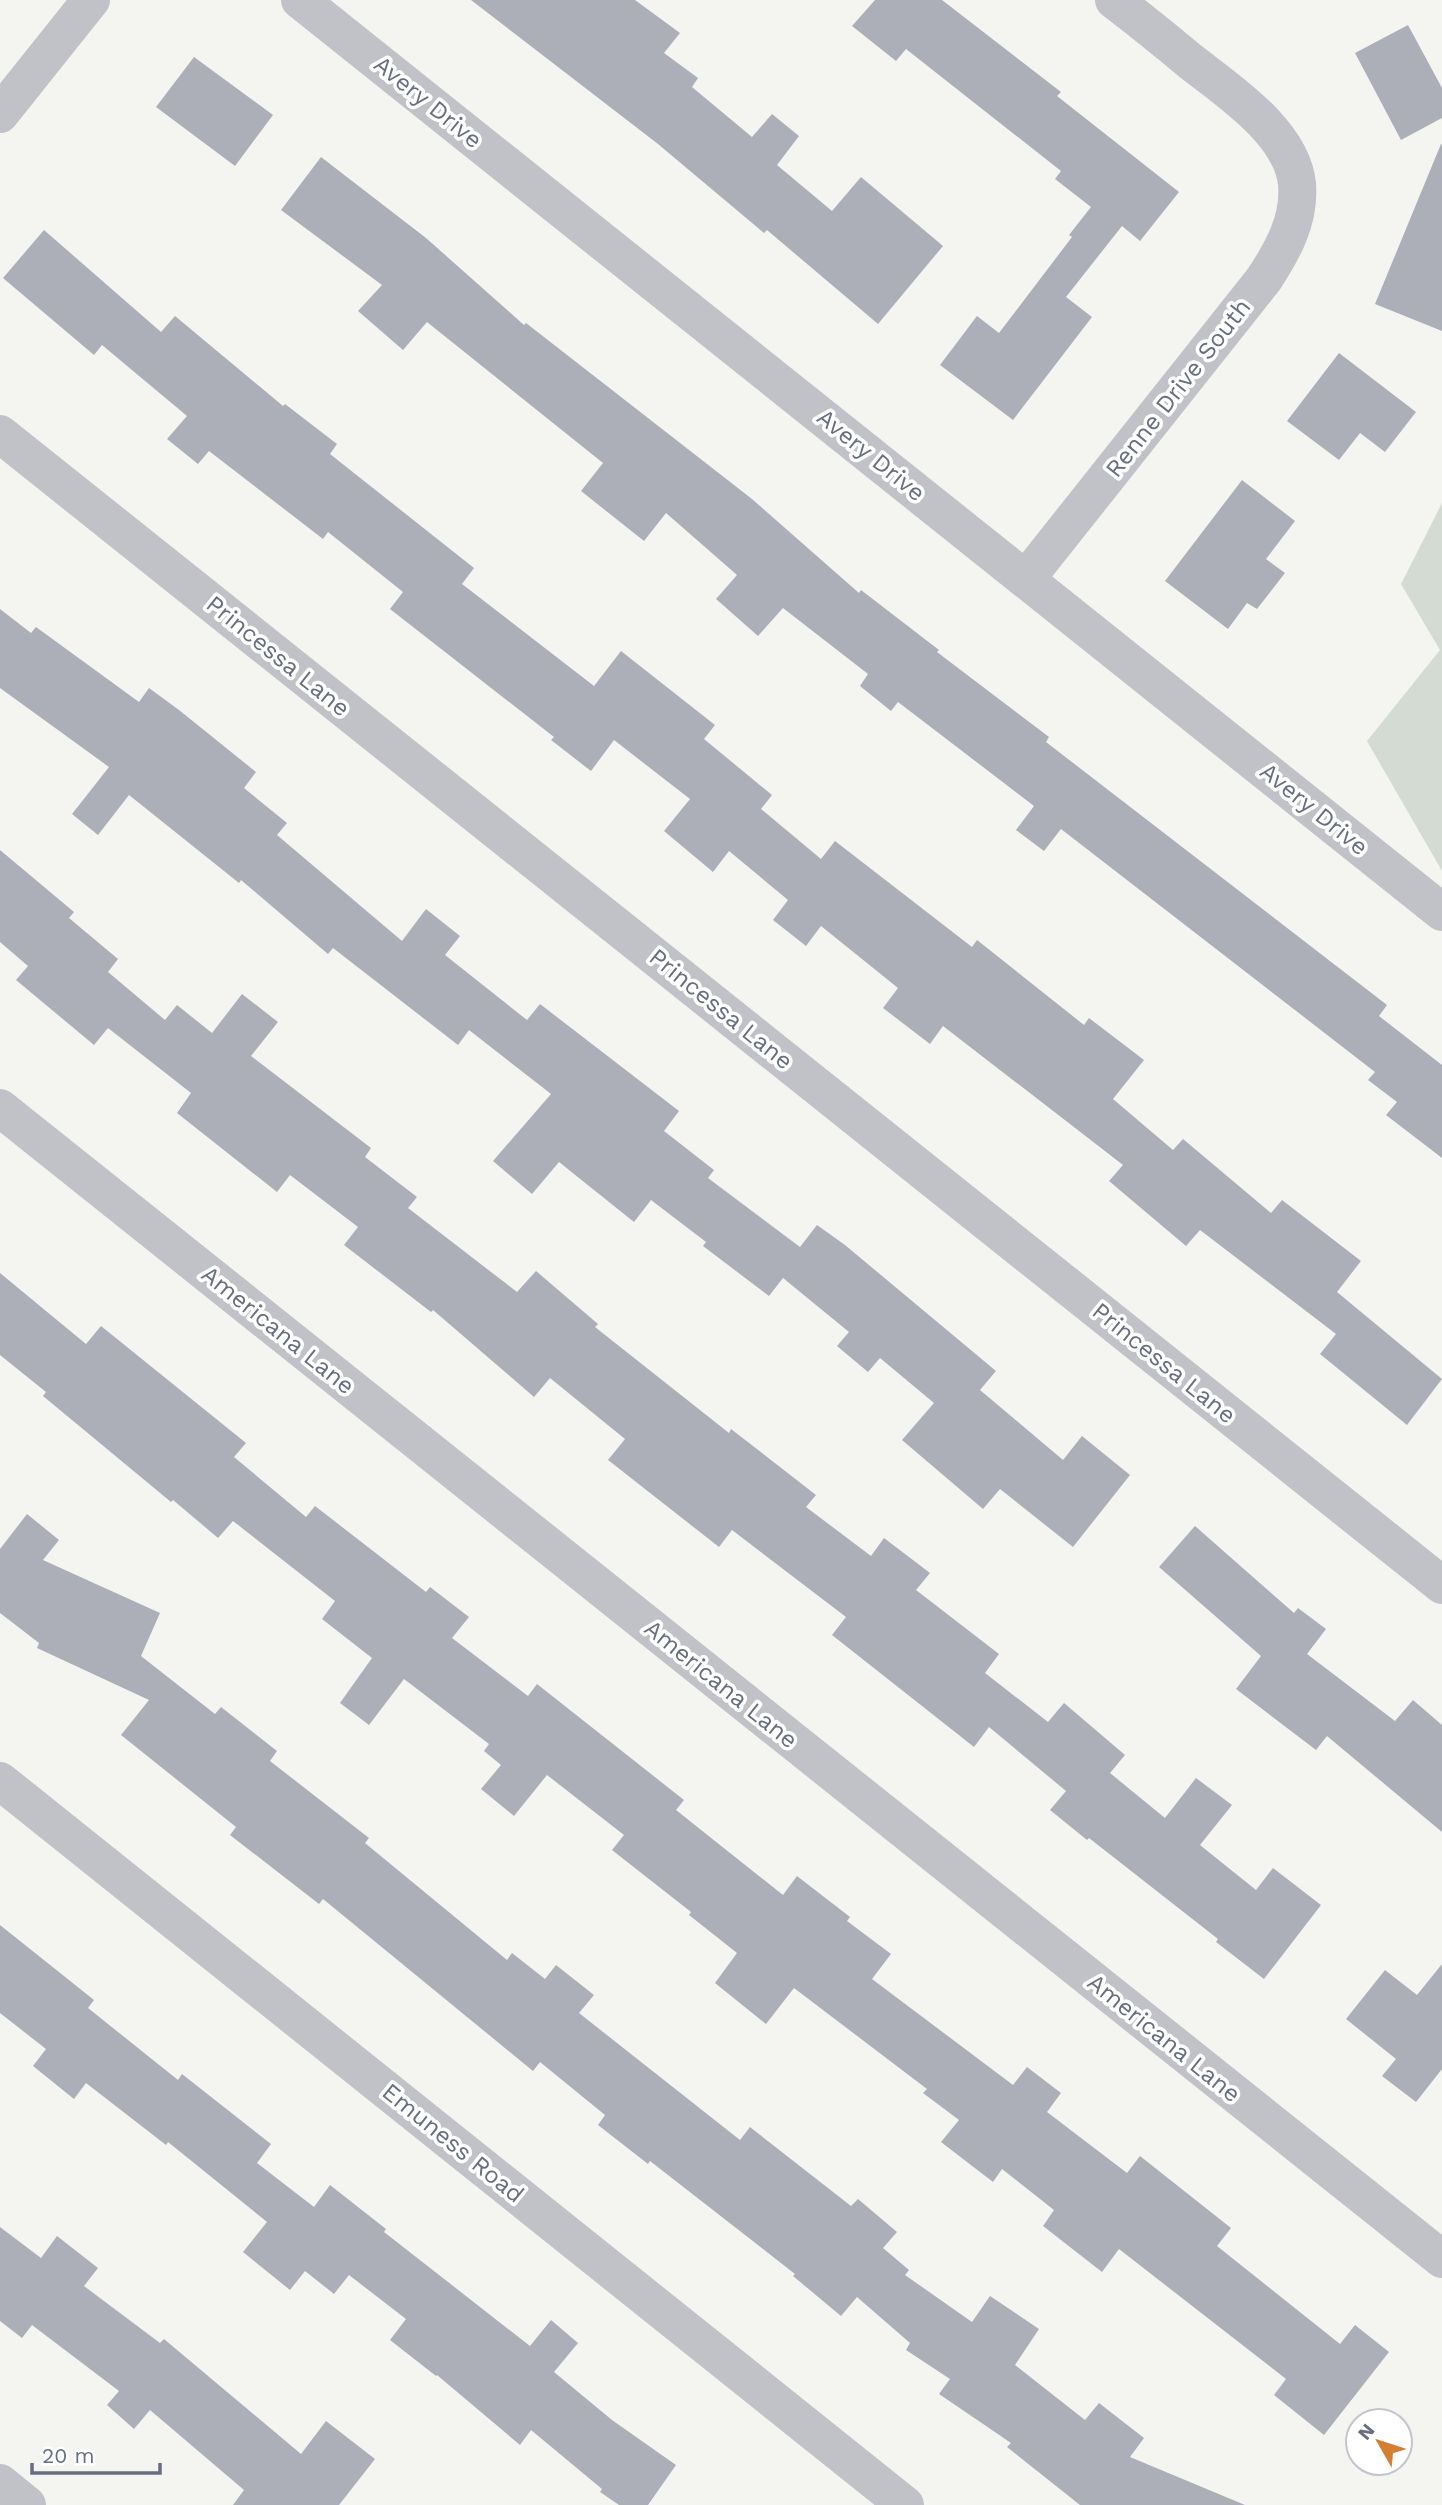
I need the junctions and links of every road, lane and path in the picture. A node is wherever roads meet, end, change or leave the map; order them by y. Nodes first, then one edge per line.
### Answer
1 (90, 0) edge
2 (300, 0) edge
3 (1114, 0) edge
4 (0, 114) edge
5 (0, 434) edge
6 (1026, 579) junction
7 (1442, 912) edge
8 (0, 1108) edge
9 (1442, 1585) edge
10 (0, 1780) edge
11 (1442, 2259) edge
12 (0, 2483) edge
13 (27, 2505) edge
14 (905, 2505) edge

1 - 4 street
2 - 6 street, Avery Drive
3 - 6 street, Renne Drive South
5 - 9 street, Princessa Lane
6 - 7 street, Avery Drive
8 - 11 street, Americana Lane
10 - 14 street, Emuness Road
12 - 13 street

